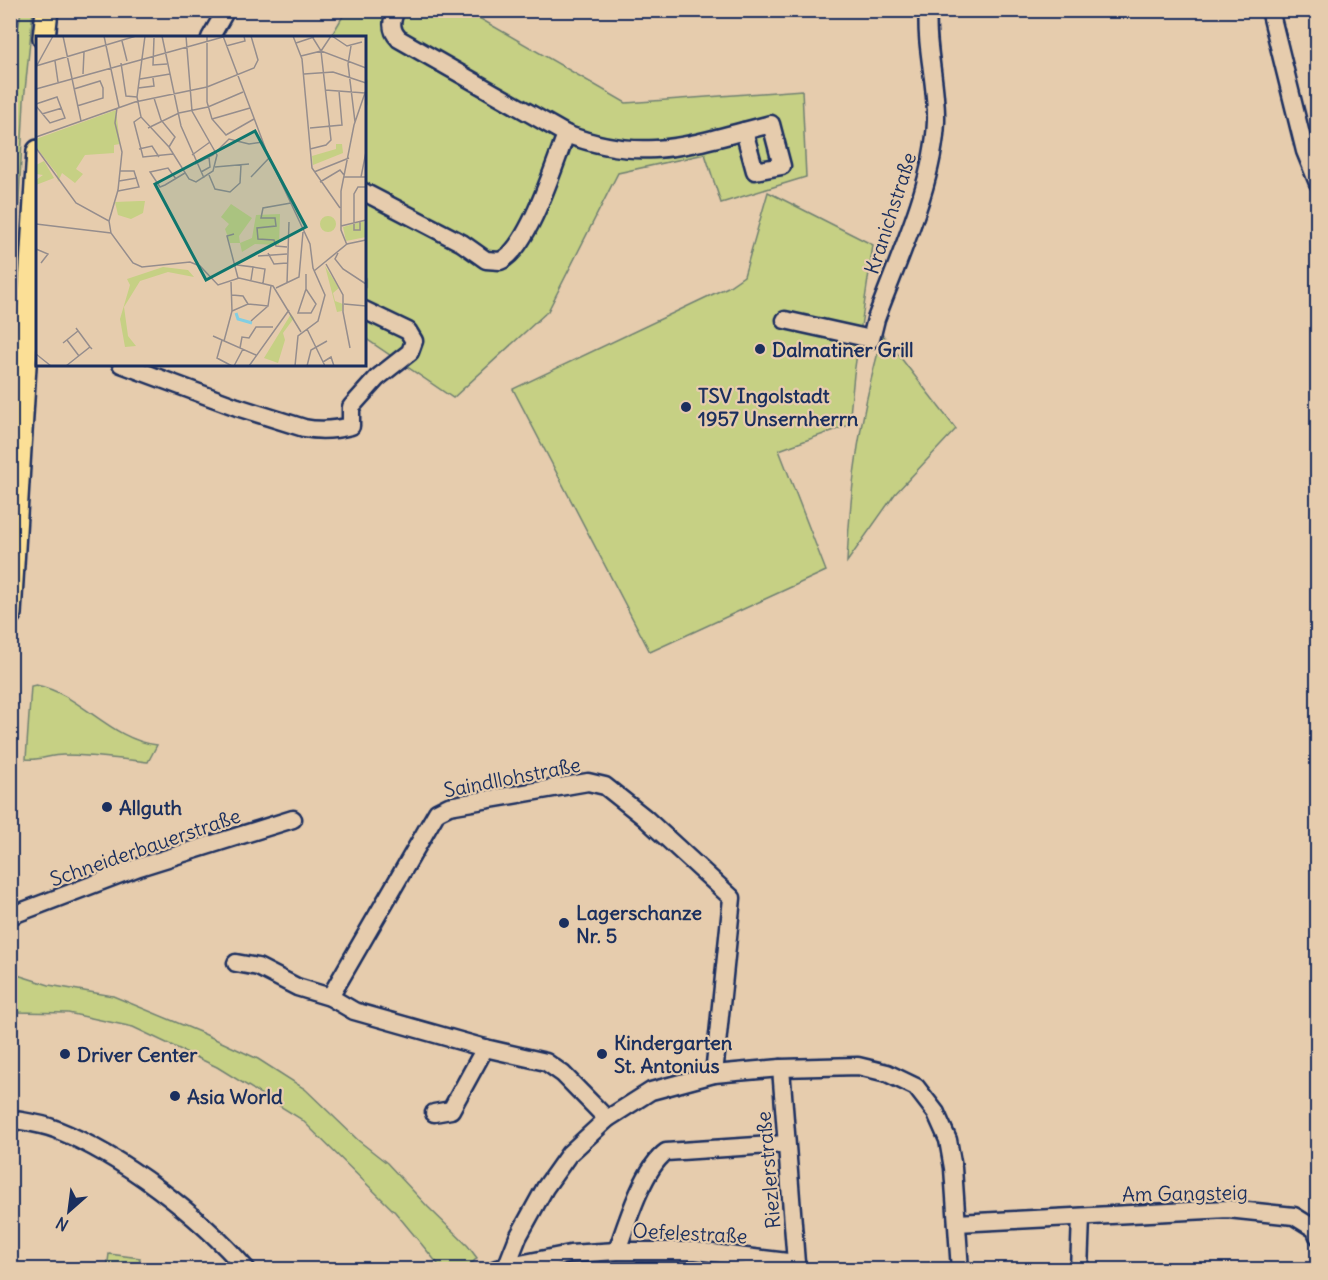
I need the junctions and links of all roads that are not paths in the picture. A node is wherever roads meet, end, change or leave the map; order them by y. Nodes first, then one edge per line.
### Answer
1 (47, 10) edge
2 (226, 10) edge
3 (396, 10) edge
4 (928, 10) edge
5 (1270, 10) edge
6 (44, 36) edge
7 (211, 36) edge
8 (744, 131) dead end
9 (566, 134) junction
10 (1317, 183) edge
11 (366, 193) edge
12 (36, 210) edge
13 (366, 311) edge
14 (785, 320) dead end
15 (32, 328) edge
16 (126, 366) edge
17 (10, 614) edge
18 (293, 819) dead end
19 (10, 916) edge
20 (237, 963) dead end
21 (330, 997) junction
22 (485, 1048) junction
23 (781, 1068) junction
24 (714, 1074) junction
25 (434, 1113) dead end
26 (10, 1119) edge
27 (607, 1119) junction
28 (786, 1144) junction
29 (1081, 1217) junction
30 (957, 1224) junction
31 (1317, 1236) edge
32 (617, 1251) junction
33 (796, 1266) edge
34 (247, 1269) edge
35 (501, 1269) edge
36 (960, 1269) edge
37 (1079, 1269) edge

1 - 6 main road
2 - 7 street
3 - 9 street
4 - 14 street, Kranichstraße
5 - 10 street
8 - 9 street
9 - 11 street
12 - 15 main road
13 - 16 street
15 - 17 main road
18 - 19 street, Schneiderbauerstraße
20 - 21 street
21 - 22 street
21 - 24 street, Saindllohstraße
22 - 25 street
22 - 27 street
23 - 24 street
23 - 28 street, Riezlerstraße
23 - 30 street
24 - 27 street
26 - 34 street
27 - 35 street
28 - 32 street, Oefelestraße
28 - 33 street, Riezlerstraße
29 - 30 street, Am Gangsteig
29 - 31 street, Am Gangsteig
29 - 37 street
30 - 36 street
32 - 33 street, Oefelestraße
32 - 35 street, Oefelestraße

